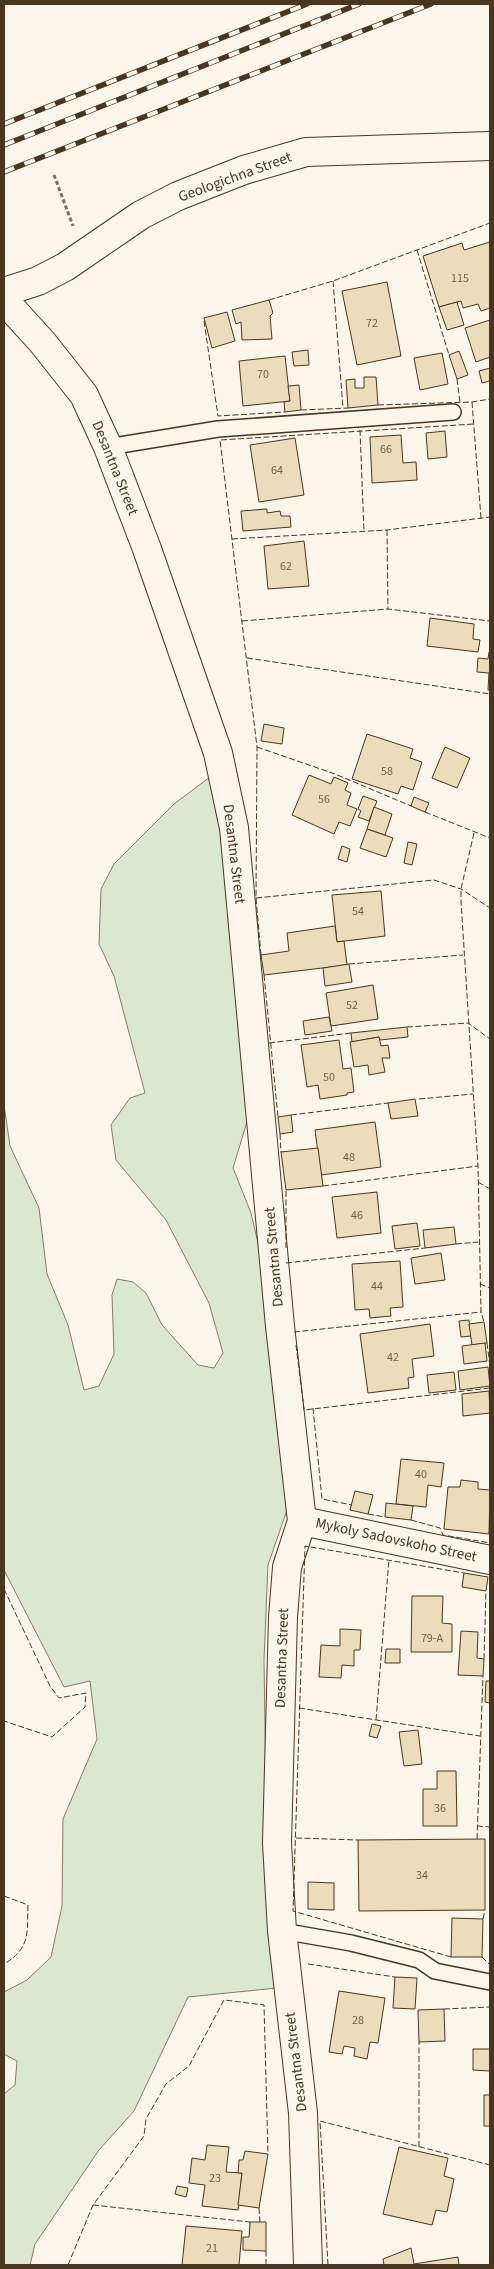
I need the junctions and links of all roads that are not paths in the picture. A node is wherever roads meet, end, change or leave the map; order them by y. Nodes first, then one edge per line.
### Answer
1 (490, 146) edge
2 (4, 292) edge
3 (4, 300) edge
4 (453, 412) dead end
5 (108, 448) junction
6 (302, 1521) junction
7 (490, 1560) edge
8 (282, 1931) junction
9 (490, 1982) edge
10 (308, 2265) edge

1 - 2 street, Geologichna Street
3 - 5 street, Desantna Street
4 - 5 lane
5 - 6 street, Desantna Street
6 - 7 street, Mykoly Sadovskoho Street
6 - 8 street, Desantna Street
8 - 9 lane
8 - 10 street, Desantna Street

